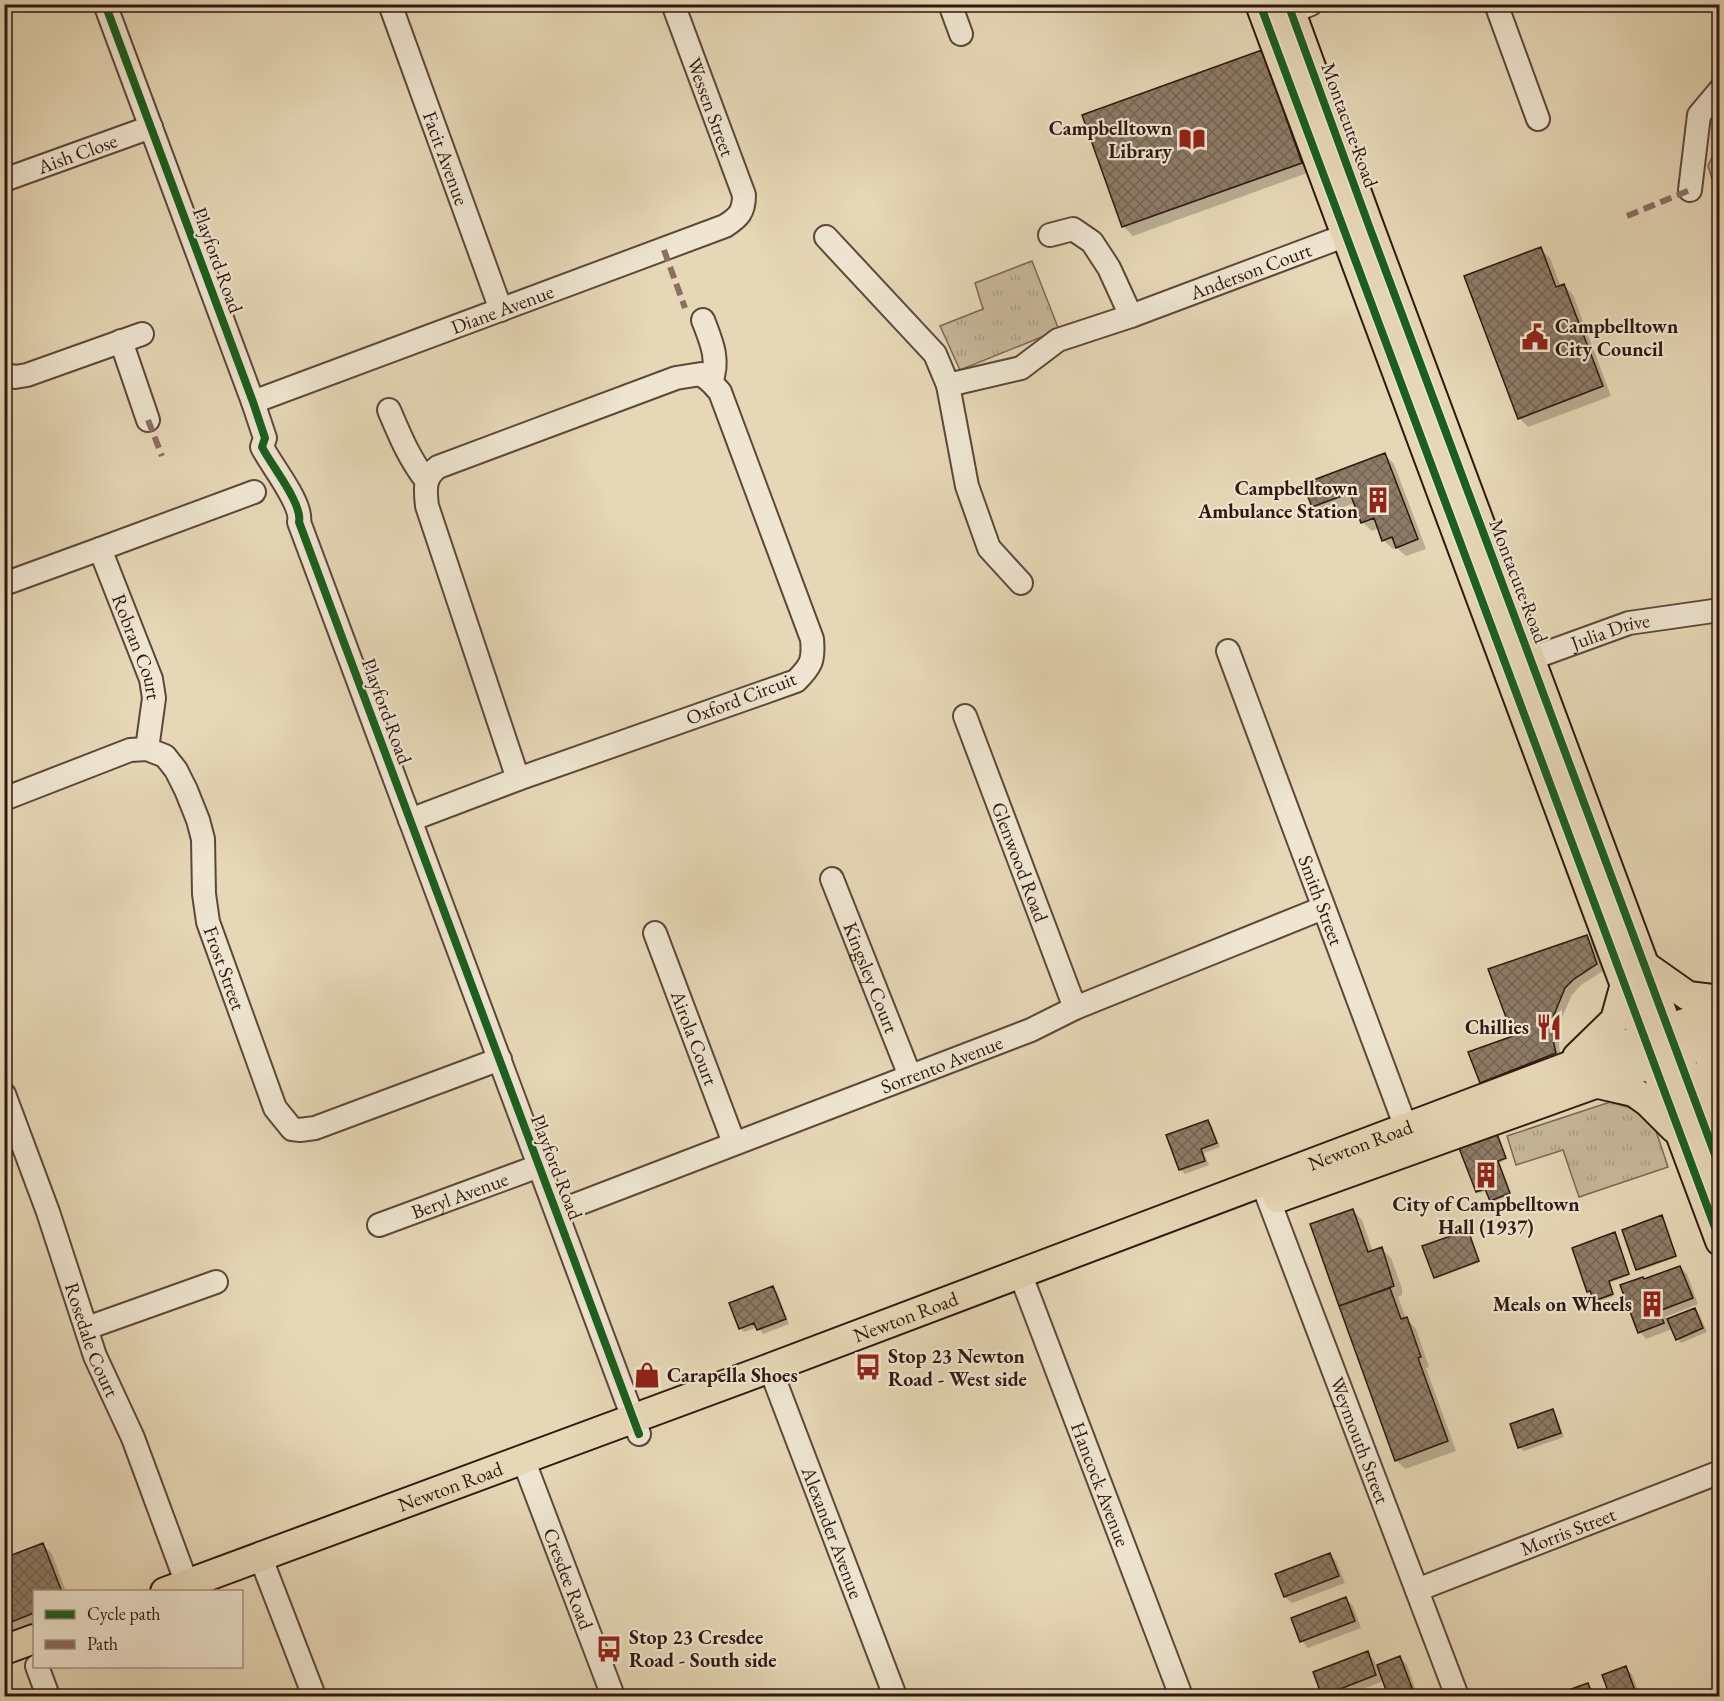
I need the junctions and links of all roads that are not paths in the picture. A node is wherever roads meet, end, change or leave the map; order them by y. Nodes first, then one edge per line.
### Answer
1 (105, 4) edge
2 (390, 4) edge
3 (673, 4) edge
4 (950, 4) edge
5 (1496, 4) edge
6 (1284, 10) edge
7 (961, 34) dead end
8 (1719, 90) edge
9 (1538, 119) dead end
10 (151, 128) junction
11 (4, 180) edge
12 (1690, 190) dead end
13 (744, 209) joint
14 (1358, 230) junction
15 (1050, 235) dead end
16 (826, 237) dead end
17 (501, 310) junction
18 (1131, 316) junction
19 (704, 320) dead end
20 (4, 374) edge
21 (711, 382) junction
22 (948, 385) junction
23 (253, 402) junction
24 (389, 410) dead end
25 (148, 420) dead end
26 (426, 480) junction
27 (254, 492) dead end
28 (100, 549) junction
29 (1021, 583) dead end
30 (4, 584) edge
31 (1719, 610) edge
32 (1228, 651) dead end
33 (1519, 663) junction
34 (965, 717) dead end
35 (147, 748) junction
36 (518, 779) junction
37 (4, 799) edge
38 (410, 820) junction
39 (832, 879) dead end
40 (1323, 908) junction
41 (655, 933) dead end
42 (1634, 974) junction
43 (1719, 1000) edge
44 (1075, 1008) junction
45 (1719, 1011) edge
46 (1719, 1039) edge
47 (1660, 1046) junction
48 (1719, 1052) edge
49 (500, 1059) junction
50 (1567, 1067) junction
51 (910, 1076) junction
52 (1594, 1083) junction
53 (4, 1094) edge
54 (1689, 1123) junction
55 (1410, 1138) junction
56 (734, 1143) junction
57 (539, 1166) junction
58 (1719, 1168) edge
59 (1266, 1192) junction
60 (557, 1212) junction
61 (379, 1225) dead end
62 (1719, 1240) edge
63 (1024, 1281) junction
64 (216, 1282) dead end
65 (87, 1328) junction
66 (773, 1376) junction
67 (636, 1426) junction
68 (526, 1467) junction
69 (1719, 1472) edge
70 (264, 1565) junction
71 (176, 1588) edge
72 (220, 1590) edge
73 (1417, 1590) junction
74 (29, 1653) edge
75 (4, 1668) edge
76 (36, 1668) edge
77 (48, 1696) edge
78 (314, 1696) edge
79 (613, 1696) edge
80 (895, 1696) edge
81 (1181, 1696) edge
82 (1457, 1696) edge

1 - 10 street, Playford Road
2 - 17 street, Facit Avenue
3 - 13 street, Wessen Street
4 - 7 street
5 - 9 street
6 - 14 main road, Montacute Road
8 - 12 street
10 - 11 street, Aish Close
10 - 23 street, Playford Road
13 - 17 street, Diane Avenue
14 - 18 street, Anderson Court
14 - 33 main road, Montacute Road
15 - 18 street
16 - 22 street
17 - 23 street, Diane Avenue
18 - 22 street, Anderson Court
19 - 21 street
20 - 25 street
21 - 26 street
21 - 36 street, Oxford Circuit
22 - 29 street
23 - 38 street, Playford Road
24 - 26 street
26 - 36 street
27 - 28 street
28 - 30 street
28 - 35 street, Robran Court
31 - 33 street, Julia Drive
32 - 40 street, Smith Street
33 - 42 main road, Montacute Road
34 - 44 street, Glenwood Road
35 - 37 street
35 - 49 street, Frost Street
36 - 38 street, Oxford Circuit
38 - 49 street, Playford Road
39 - 51 street, Kingsley Court
40 - 44 street, Sorrento Avenue
40 - 55 street, Smith Street
41 - 56 street, Airola Court
42 - 43 main road
42 - 47 main road, Montacute Road
42 - 50 main road
44 - 51 street, Sorrento Avenue
45 - 47 main road
46 - 47 main road
47 - 50 main road, Newton Road
47 - 52 main road, Newton Road
47 - 54 main road, Montacute Road
48 - 54 main road
49 - 57 street, Playford Road
50 - 55 main road, Newton Road
51 - 56 street, Sorrento Avenue
52 - 54 main road
52 - 55 main road, Newton Road
53 - 65 street, Rosedale Court
54 - 58 main road, Montacute Road
54 - 62 main road, Montacute Road
55 - 59 main road, Newton Road
56 - 60 street, Sorrento Avenue
57 - 60 street, Playford Road
57 - 61 street, Beryl Avenue
59 - 63 main road, Newton Road
59 - 73 street, Weymouth Street
60 - 67 street, Playford Road
63 - 66 main road, Newton Road
63 - 81 street, Hancock Avenue
64 - 65 street
65 - 71 street, Rosedale Court
66 - 67 main road, Newton Road
66 - 80 street, Alexander Avenue
67 - 68 main road, Newton Road
68 - 70 main road, Newton Road
68 - 79 street, Cresdee Road
69 - 73 street, Morris Street
70 - 71 main road, Newton Road
70 - 72 main road, Newton Road
70 - 78 street
73 - 82 street, Weymouth Street
74 - 75 main road
76 - 77 street

